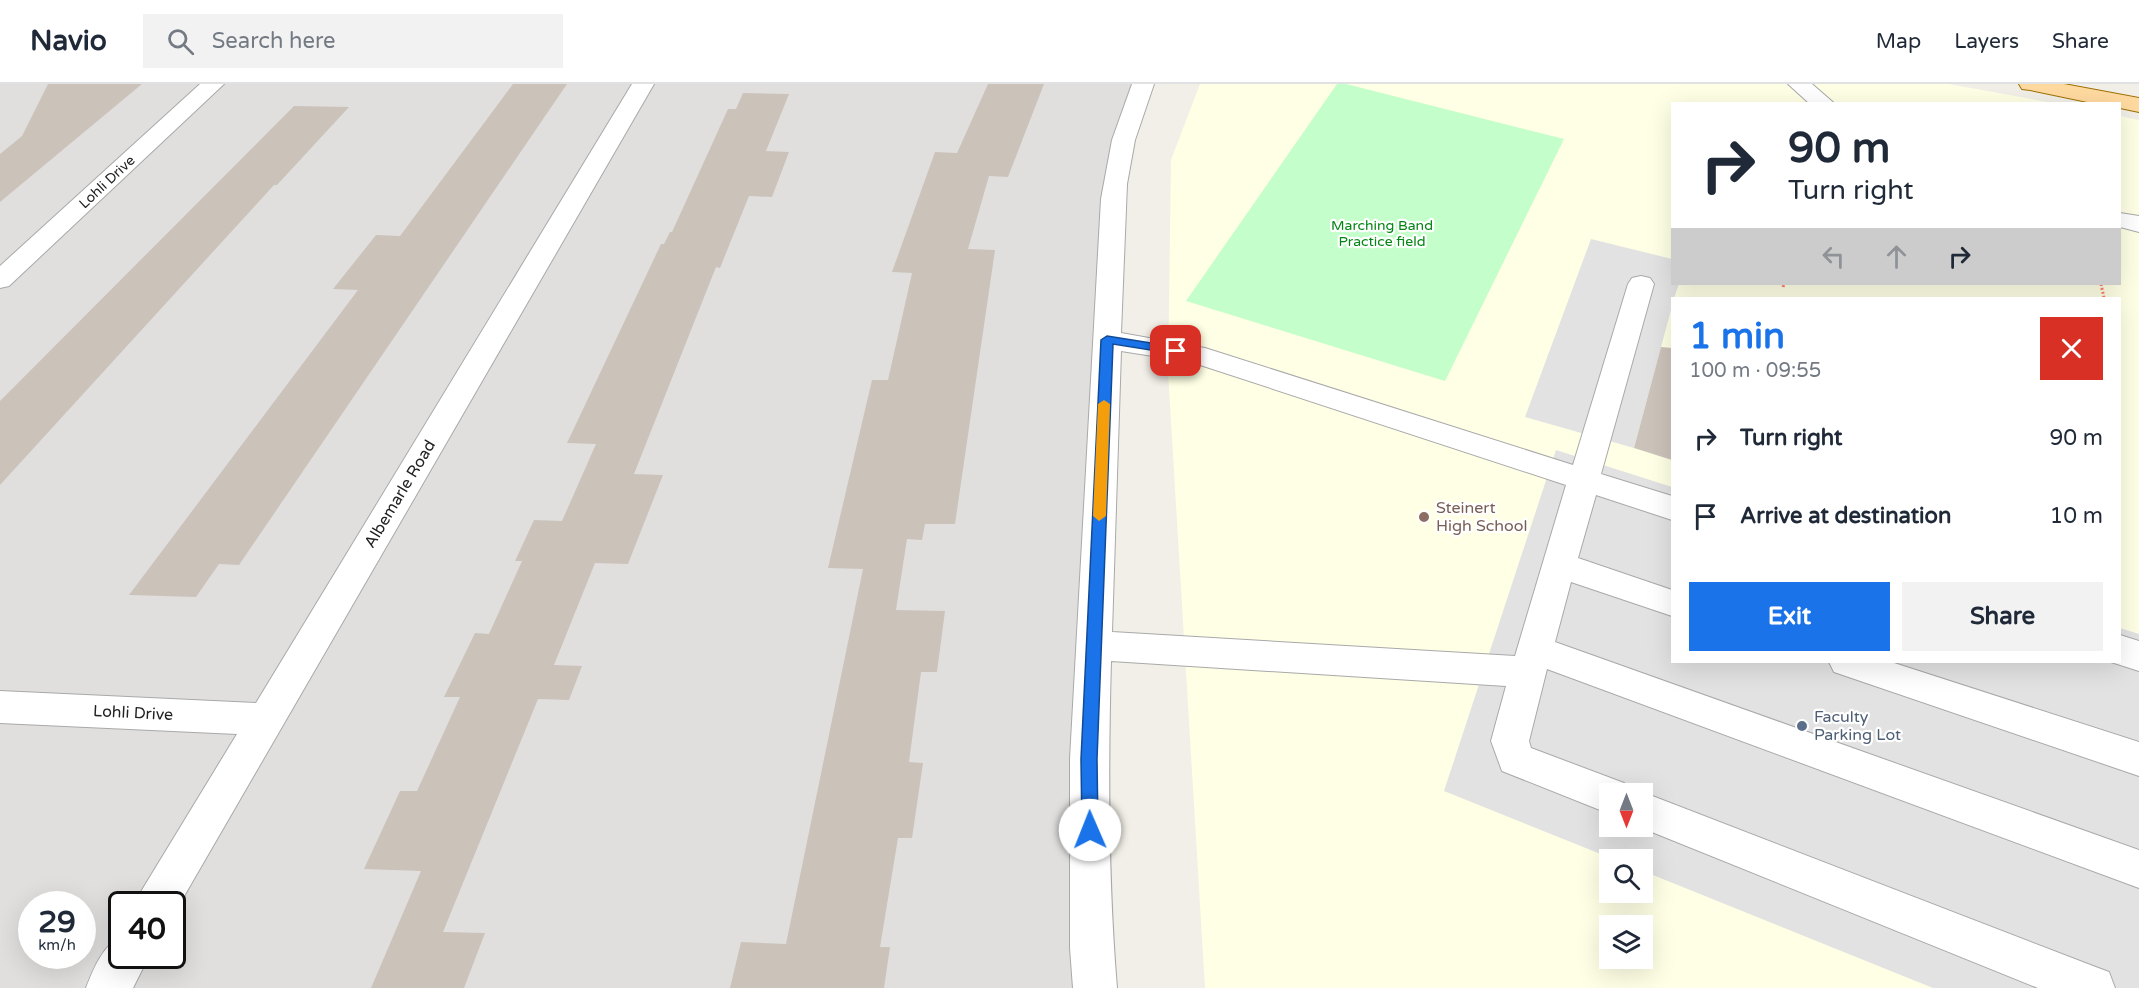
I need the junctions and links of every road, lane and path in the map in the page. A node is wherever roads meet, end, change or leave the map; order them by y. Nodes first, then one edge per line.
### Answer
1 (213, 84) edge
2 (643, 84) edge
3 (1143, 84) edge
4 (1799, 84) edge
5 (2030, 84) edge
6 (1822, 102) edge
7 (2139, 105) edge
8 (2121, 220) edge
9 (2139, 224) edge
10 (0, 280) edge
11 (1641, 284) dead end
12 (1107, 340) junction
13 (1584, 480) junction
14 (1671, 508) edge
15 (1559, 565) junction
16 (1671, 603) edge
17 (1094, 645) junction
18 (2121, 650) edge
19 (2139, 656) edge
20 (1531, 661) junction
21 (1850, 663) edge
22 (0, 707) edge
23 (266, 719) junction
24 (2139, 759) edge
25 (1599, 792) edge
26 (1653, 814) edge
27 (2139, 869) edge
28 (165, 891) edge
29 (119, 969) edge
30 (108, 988) edge
31 (1095, 988) edge
32 (2093, 988) edge

1 - 10 street, Lohli Drive
2 - 23 street, Albemarle Road
3 - 12 street
4 - 6 street
5 - 7 main road
8 - 9 street
11 - 13 street
12 - 13 street
12 - 17 street
13 - 14 street
13 - 15 street
15 - 16 street
15 - 20 street
17 - 20 street
17 - 31 street
18 - 19 street
20 - 25 street
20 - 27 street
21 - 24 street
22 - 23 street, Lohli Drive
23 - 28 street, Albemarle Road
26 - 32 street
29 - 30 street

